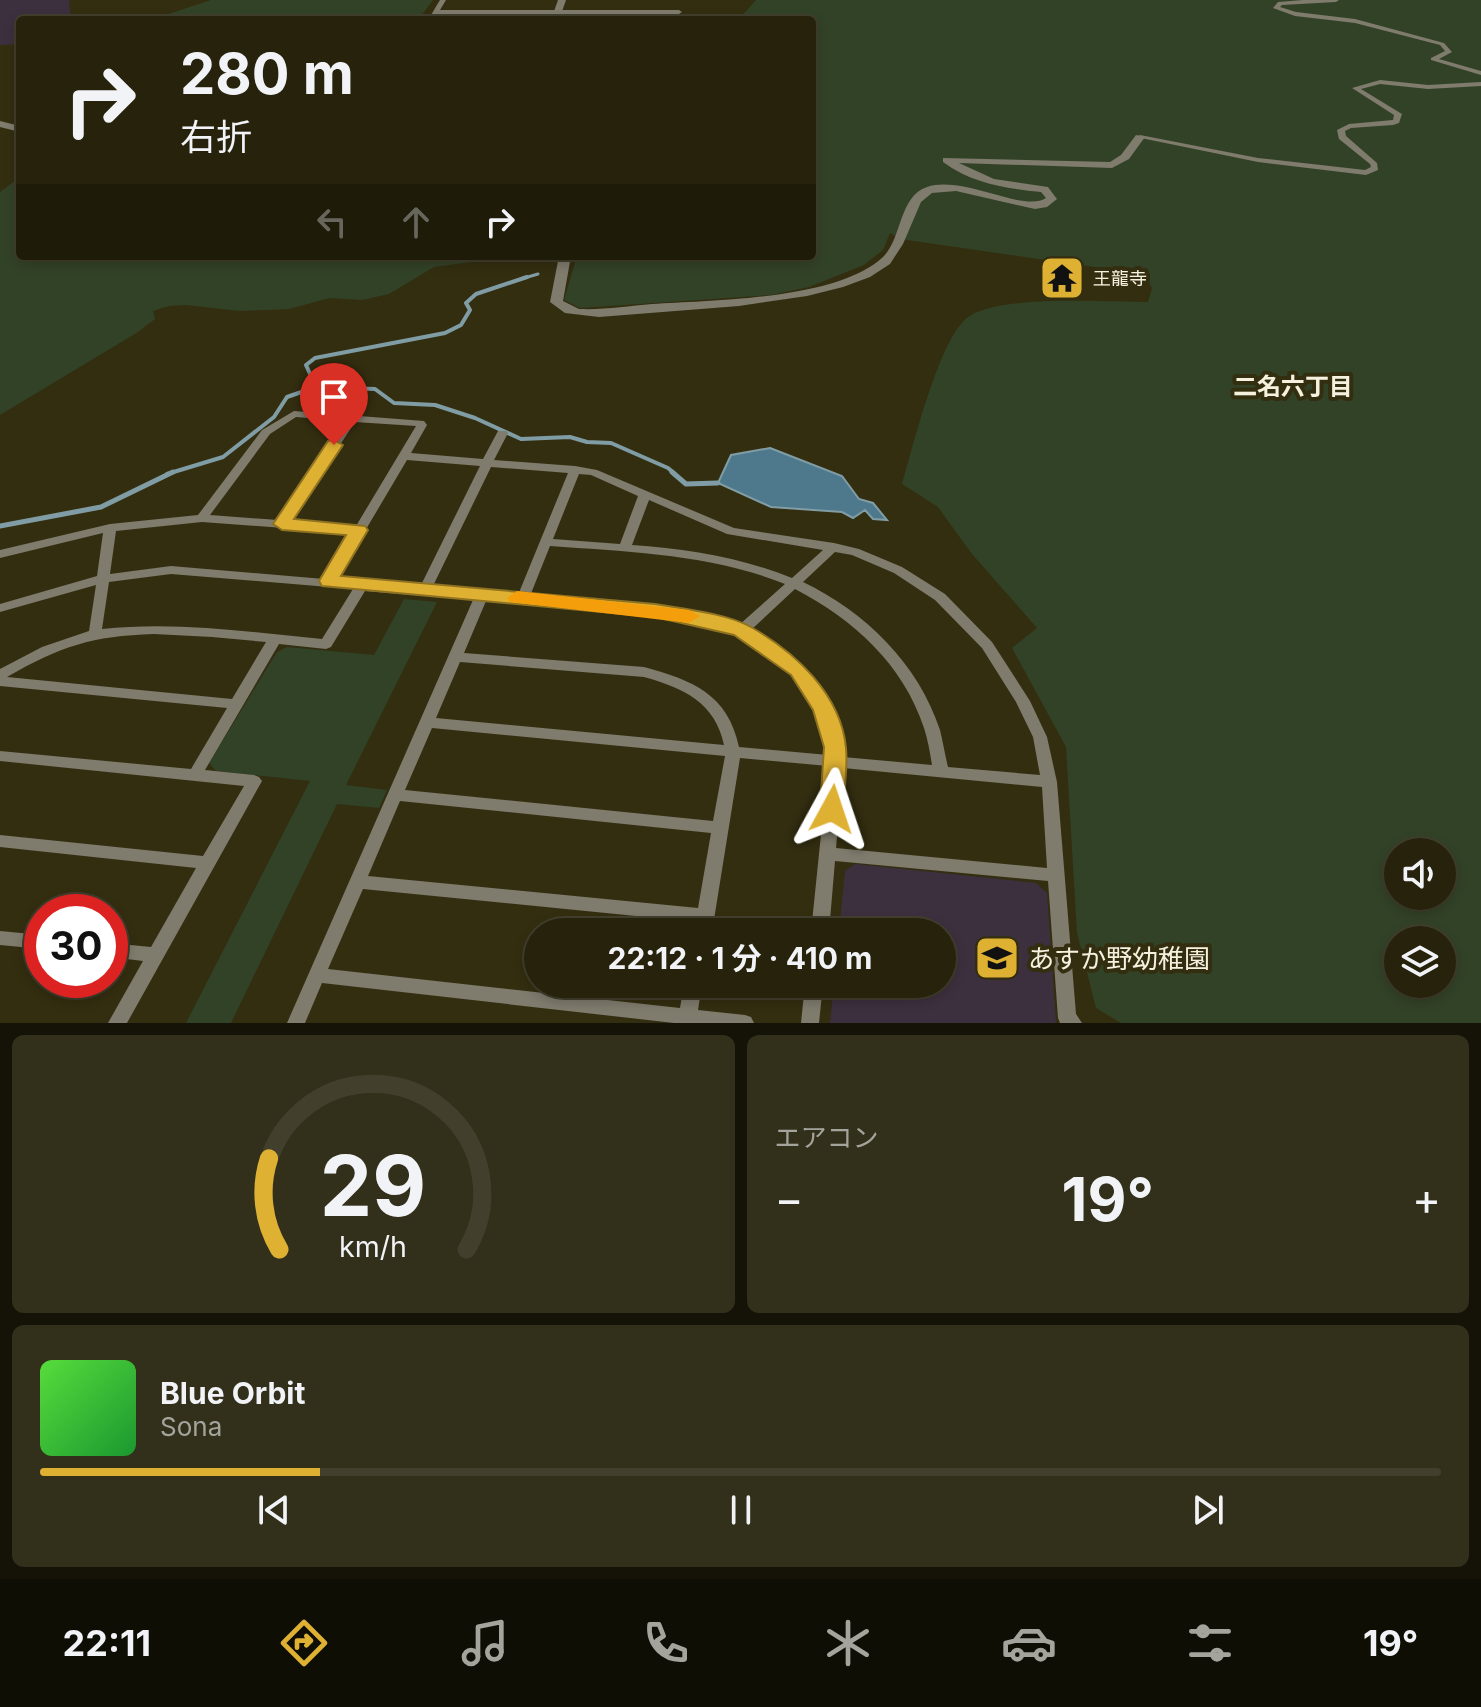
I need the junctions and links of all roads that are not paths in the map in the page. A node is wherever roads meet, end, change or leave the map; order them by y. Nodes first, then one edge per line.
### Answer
1 (443, 0) edge
2 (562, 0) edge
3 (680, 0) edge
4 (1336, 0) edge
5 (436, 12) junction
6 (434, 16) edge
7 (556, 16) edge
8 (679, 16) edge
9 (1481, 73) edge
10 (1481, 84) edge
11 (1140, 137) joint
12 (564, 260) edge
13 (352, 418) junction
14 (502, 433) dead end
15 (404, 456) junction
16 (489, 462) junction
17 (575, 469) junction
18 (645, 494) junction
19 (202, 518) junction
20 (282, 524) junction
21 (110, 528) junction
22 (358, 530) junction
23 (547, 542) junction
24 (834, 547) junction
25 (625, 548) junction
26 (0, 554) edge
27 (101, 579) junction
28 (329, 581) junction
29 (793, 584) junction
30 (362, 585) junction
31 (425, 590) junction
32 (482, 595) junction
33 (523, 598) junction
34 (0, 608) edge
35 (742, 630) junction
36 (95, 634) junction
37 (274, 640) junction
38 (456, 657) junction
39 (0, 675) edge
40 (0, 681) edge
41 (236, 704) junction
42 (427, 722) junction
43 (732, 750) junction
44 (0, 756) edge
45 (836, 761) junction
46 (941, 771) junction
47 (195, 775) junction
48 (1049, 782) junction
49 (395, 795) junction
50 (720, 828) junction
51 (0, 841) edge
52 (828, 854) junction
53 (206, 863) junction
54 (1055, 875) junction
55 (359, 882) junction
56 (655, 918) edge
57 (705, 918) edge
58 (821, 918) edge
59 (0, 938) edge
60 (24, 940) edge
61 (128, 952) edge
62 (155, 955) junction
63 (318, 975) junction
64 (691, 998) edge
65 (813, 998) edge
66 (687, 1019) edge
67 (117, 1023) edge
68 (296, 1023) edge
69 (745, 1023) edge
70 (810, 1023) edge
71 (1073, 1023) edge

1 - 5 street
2 - 7 street
3 - 8 street
4 - 9 street
5 - 6 street
5 - 7 street
7 - 8 street
10 - 11 street
11 - 12 street
13 - 15 street
13 - 19 street
13 - 20 street
14 - 16 street
15 - 16 street
15 - 22 street
16 - 17 street
16 - 31 street
17 - 18 street
17 - 23 street
18 - 24 street
18 - 25 street
19 - 20 street
19 - 21 street
20 - 22 street
21 - 26 street
21 - 27 street
22 - 28 street
23 - 25 street
23 - 33 street
24 - 29 street
24 - 48 street
25 - 29 street
27 - 28 street
27 - 34 street
27 - 36 street
28 - 30 street
29 - 35 street
29 - 46 street
30 - 31 street
30 - 37 street
31 - 32 street
32 - 33 street
32 - 38 street
33 - 35 street
35 - 45 street
36 - 37 street
36 - 39 street
37 - 41 street
38 - 42 street
38 - 43 street
40 - 41 street
41 - 47 street
42 - 43 street
42 - 49 street
43 - 45 street
43 - 50 street
44 - 47 street
45 - 46 street
45 - 52 street
46 - 48 street
47 - 53 street
48 - 54 street
49 - 50 street
49 - 55 street
50 - 57 street
51 - 53 street
52 - 54 street
52 - 58 street
53 - 62 street
54 - 71 street
55 - 56 street
55 - 63 street
59 - 60 street
61 - 62 street
62 - 67 street
63 - 66 street
63 - 68 street
64 - 66 street
65 - 70 street
66 - 69 street

